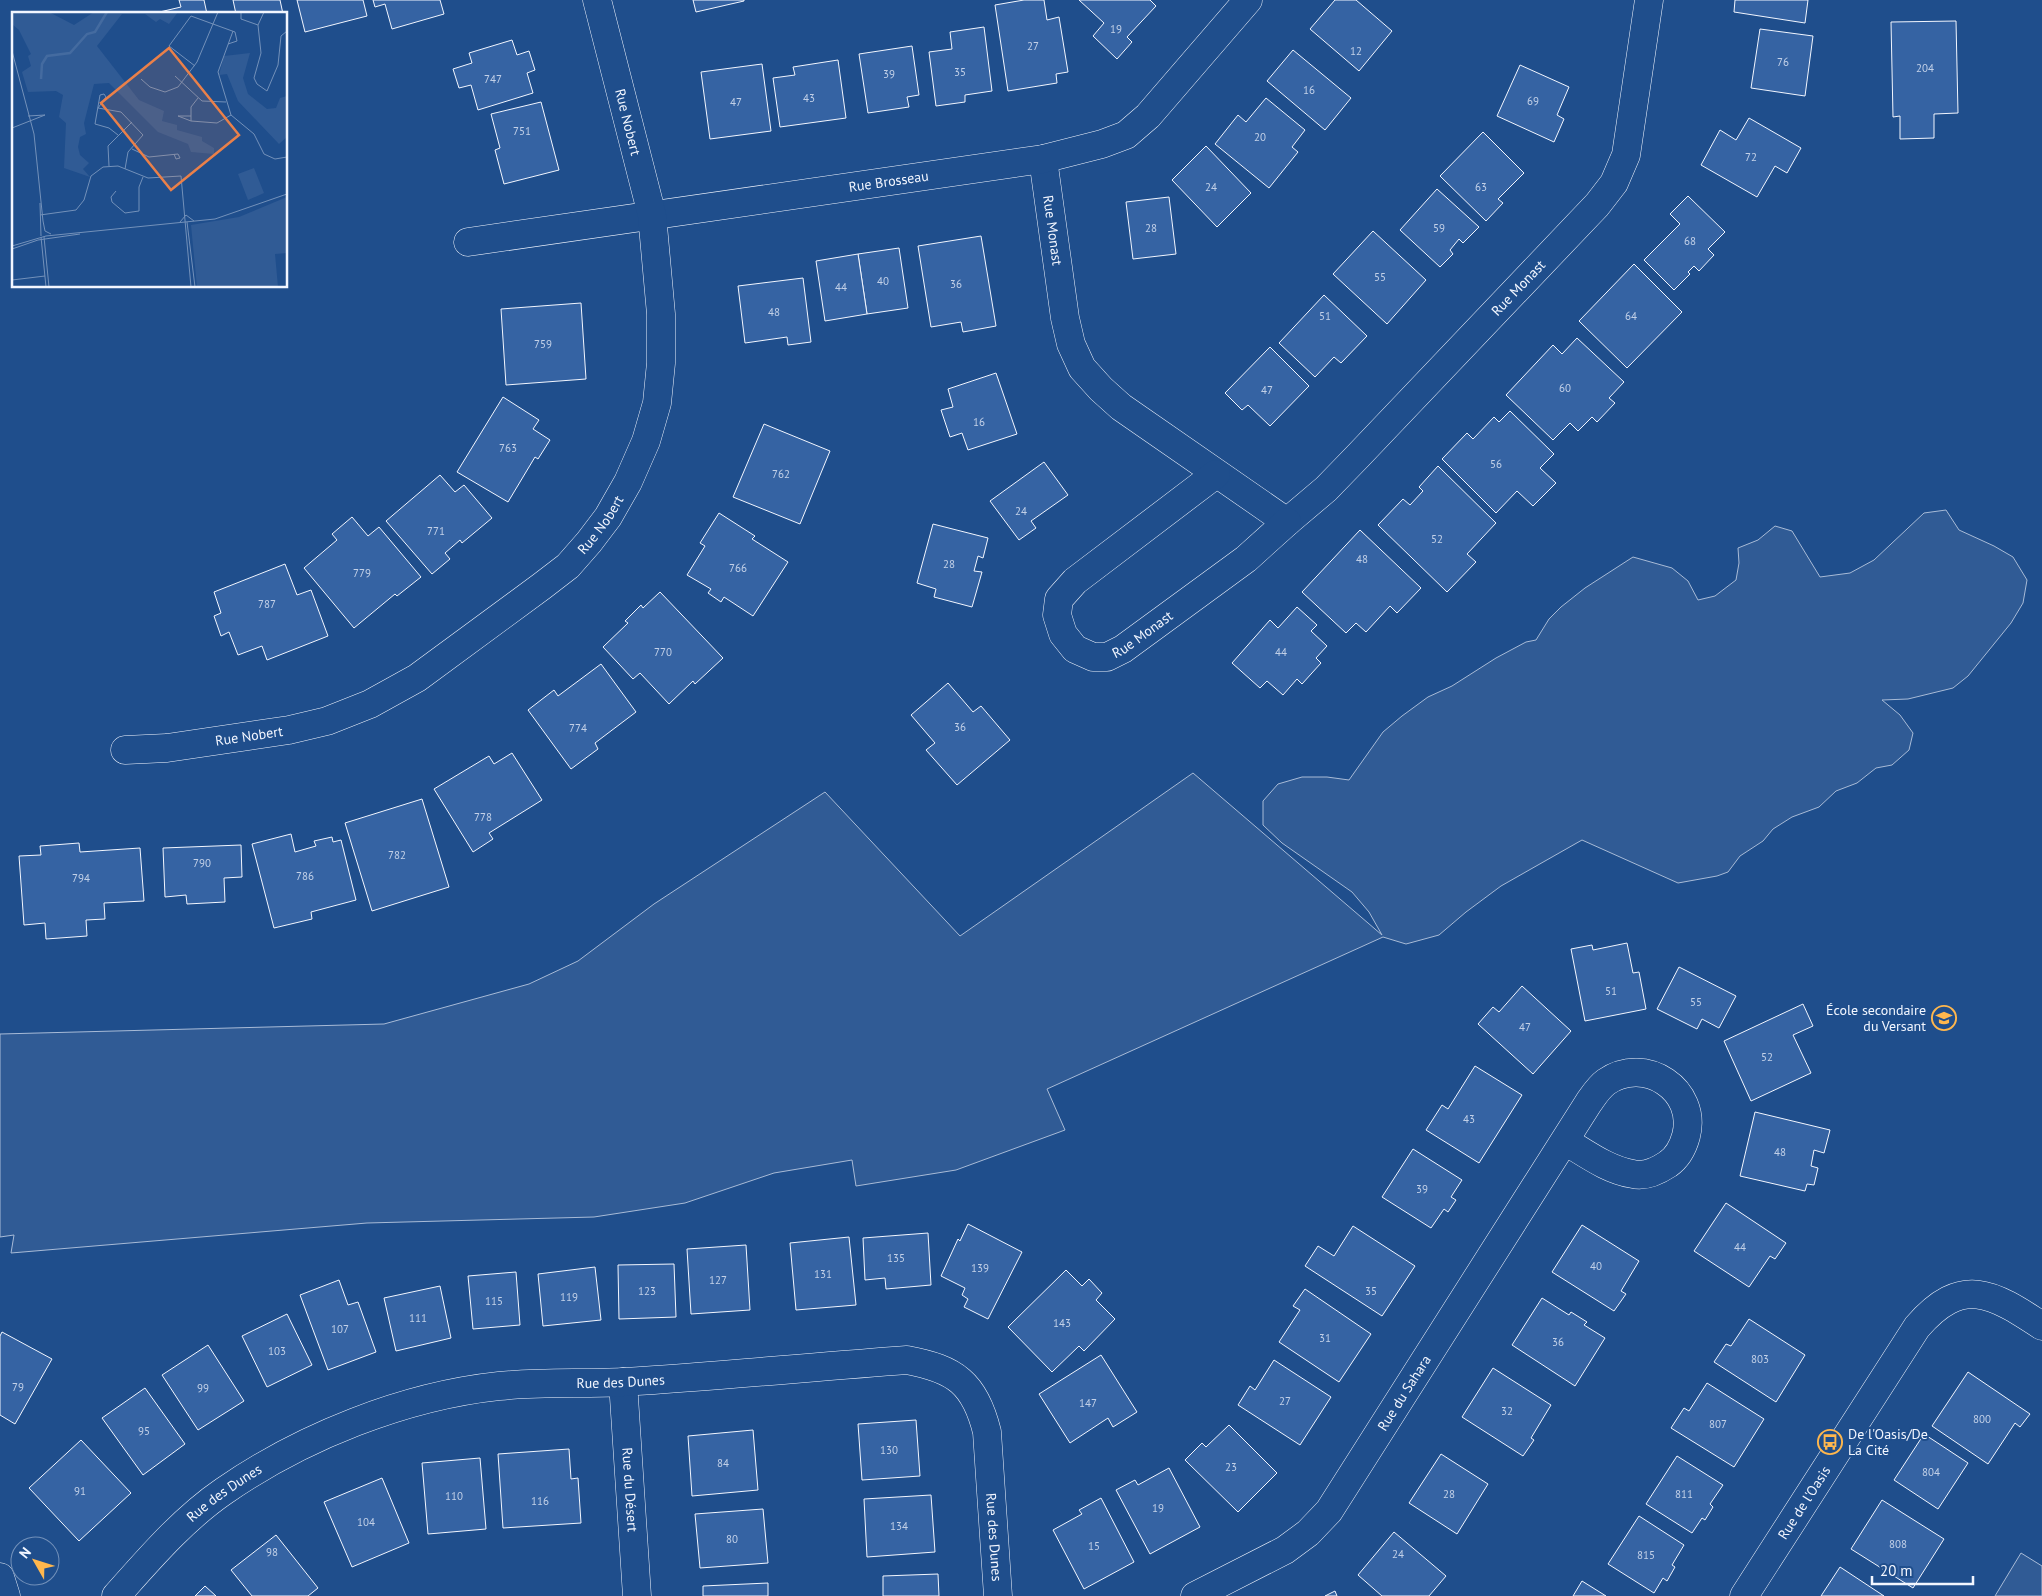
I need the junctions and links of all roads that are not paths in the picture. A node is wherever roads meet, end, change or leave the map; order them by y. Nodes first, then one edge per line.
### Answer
1 (597, 0) edge
2 (1248, 0) edge
3 (1649, 0) edge
4 (1043, 159) junction
5 (652, 215) junction
6 (468, 242) dead end
7 (1216, 474) junction
8 (1287, 522) junction
9 (125, 750) dead end
10 (1565, 1141) junction
11 (2042, 1326) edge
12 (622, 1382) junction
13 (0, 1577) edge
14 (6, 1596) edge
15 (116, 1596) edge
16 (637, 1596) edge
17 (998, 1596) edge
18 (1195, 1596) edge
19 (1744, 1596) edge

1 - 5 street, Rue Nobert
2 - 4 street, Rue Brosseau
3 - 8 street, Rue Monast
4 - 5 street, Rue Brosseau
4 - 7 street, Rue Monast
5 - 6 street, Rue Brosseau
5 - 9 street, Rue Nobert
7 - 8 street, Rue Monast
7 - 8 street, Rue Monast
10 - 10 street, Rue du Sahara
10 - 18 street, Rue du Sahara
11 - 19 street, Rue de l'Oasis
12 - 15 street, Rue des Dunes
12 - 16 street, Rue du Désert
12 - 17 street, Rue des Dunes
13 - 14 street

